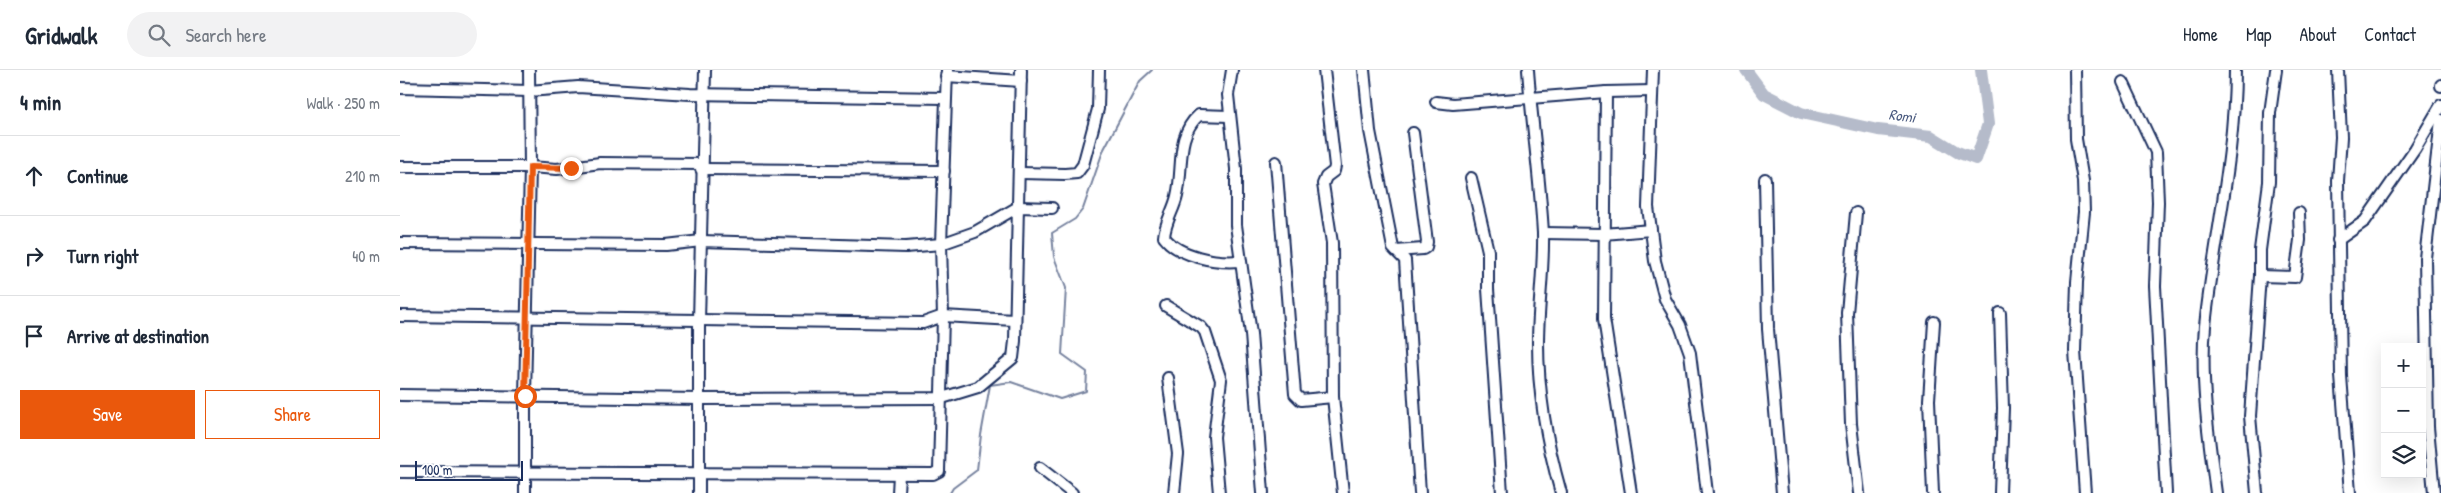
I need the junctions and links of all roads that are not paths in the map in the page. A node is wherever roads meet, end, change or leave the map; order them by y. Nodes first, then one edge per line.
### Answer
1 (529, 70) edge
2 (705, 70) edge
3 (1099, 70) edge
4 (1232, 70) edge
5 (1324, 70) edge
6 (1364, 70) edge
7 (1528, 70) edge
8 (1653, 70) edge
9 (2074, 70) edge
10 (2235, 70) edge
11 (2276, 70) edge
12 (2338, 70) edge
13 (946, 73) edge
14 (1021, 75) edge
15 (2123, 82) dead end
16 (400, 88) edge
17 (529, 91) junction
18 (1652, 91) junction
19 (1606, 92) junction
20 (704, 93) junction
21 (1530, 97) junction
22 (944, 98) junction
23 (1436, 102) dead end
24 (2441, 105) edge
25 (1230, 116) junction
26 (2441, 120) edge
27 (1413, 133) dead end
28 (1276, 162) dead end
29 (400, 167) edge
30 (530, 167) junction
31 (701, 167) junction
32 (944, 171) junction
33 (1020, 173) junction
34 (1471, 178) dead end
35 (1765, 179) dead end
36 (1018, 207) junction
37 (1052, 208) dead end
38 (1856, 213) dead end
39 (2299, 213) dead end
40 (1651, 230) junction
41 (1543, 233) junction
42 (1604, 234) junction
43 (2338, 240) junction
44 (701, 241) junction
45 (400, 242) edge
46 (529, 244) junction
47 (941, 244) junction
48 (1396, 251) junction
49 (1240, 261) junction
50 (2260, 276) junction
51 (1166, 306) dead end
52 (2000, 314) dead end
53 (400, 316) edge
54 (526, 316) junction
55 (943, 316) junction
56 (1014, 320) junction
57 (699, 321) junction
58 (1934, 322) dead end
59 (1168, 378) dead end
60 (400, 395) edge
61 (525, 396) junction
62 (1333, 397) junction
63 (942, 398) junction
64 (700, 399) junction
65 (1040, 468) dead end
66 (400, 472) edge
67 (700, 472) junction
68 (526, 473) junction
69 (899, 474) junction
70 (525, 493) edge
71 (699, 493) edge
72 (898, 493) edge
73 (1072, 493) edge
74 (1174, 493) edge
75 (1218, 493) edge
76 (1264, 493) edge
77 (1343, 493) edge
78 (1420, 493) edge
79 (1502, 493) edge
80 (1562, 493) edge
81 (1630, 493) edge
82 (1707, 493) edge
83 (1782, 493) edge
84 (1859, 493) edge
85 (1933, 493) edge
86 (2000, 493) edge
87 (2085, 493) edge
88 (2166, 493) edge
89 (2216, 493) edge
90 (2257, 493) edge
91 (2350, 493) edge
92 (2434, 493) edge

1 - 17 street
2 - 20 street
3 - 33 street
4 - 25 street
5 - 62 street
6 - 48 street
7 - 21 street
8 - 18 street
9 - 87 street
10 - 89 street
11 - 50 street
12 - 43 street
13 - 14 street
13 - 22 street
14 - 33 street
15 - 88 street
16 - 17 street
17 - 20 street
17 - 30 street
18 - 19 street
18 - 40 street
19 - 21 street
19 - 42 street
20 - 22 street
20 - 31 street
21 - 23 street
21 - 41 street
22 - 32 street
24 - 43 street
25 - 49 street
25 - 49 street
26 - 92 street
27 - 48 street
28 - 62 street
29 - 30 street
30 - 31 street
30 - 46 street
31 - 32 street
31 - 44 street
32 - 47 street
33 - 36 street
34 - 79 street
35 - 83 street
36 - 37 street
36 - 47 street
36 - 56 street
38 - 84 street
39 - 50 street
40 - 42 street
40 - 82 street
41 - 42 street
41 - 80 street
42 - 81 street
43 - 91 street
44 - 46 street
44 - 47 street
44 - 57 street
45 - 46 street
46 - 54 street
47 - 55 street
48 - 78 street
49 - 76 street
50 - 90 street
51 - 75 street
52 - 86 street
53 - 54 street
54 - 57 street
54 - 61 street
55 - 56 street
55 - 57 street
55 - 63 street
56 - 63 street
57 - 64 street
58 - 85 street
59 - 74 street
60 - 61 street
61 - 64 street
61 - 68 street
62 - 77 street
63 - 64 street
63 - 69 street
64 - 67 street
65 - 73 street
66 - 68 street
67 - 68 street
67 - 69 street
67 - 71 street
68 - 70 street
69 - 72 street

